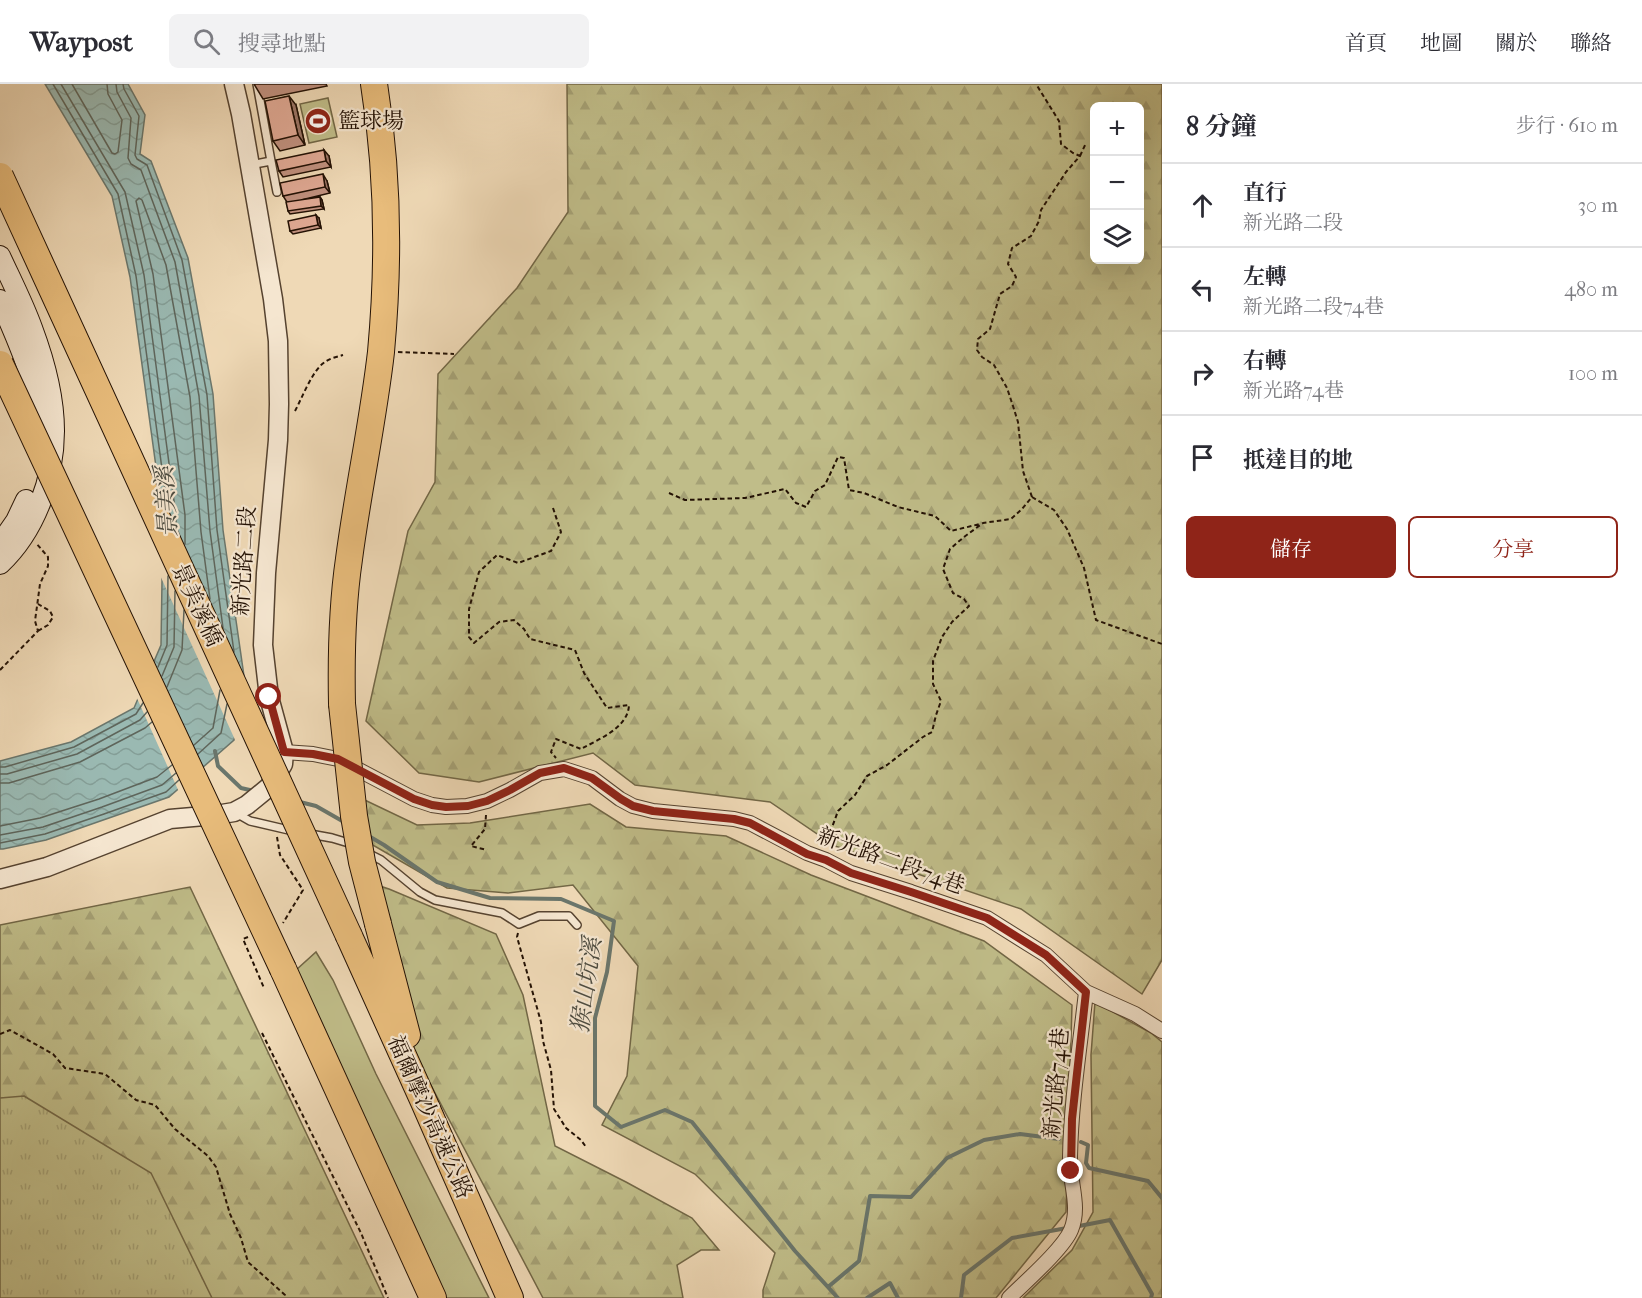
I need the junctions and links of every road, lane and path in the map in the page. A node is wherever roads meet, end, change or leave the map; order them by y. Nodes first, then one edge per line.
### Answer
1 (234, 84) edge
2 (257, 84) edge
3 (374, 84) edge
4 (1036, 84) edge
5 (1086, 143) dead end
6 (1080, 156) junction
7 (271, 161) junction
8 (250, 165) junction
9 (0, 176) edge
10 (277, 192) dead end
11 (0, 256) edge
12 (5, 303) edge
13 (398, 352) dead end
14 (454, 354) dead end
15 (343, 355) dead end
16 (0, 364) edge
17 (293, 414) dead end
18 (669, 493) dead end
19 (1032, 496) junction
20 (553, 508) dead end
21 (983, 523) junction
22 (26, 533) junction
23 (0, 544) edge
24 (0, 564) edge
25 (37, 604) junction
26 (38, 631) junction
27 (1162, 644) edge
28 (0, 670) edge
29 (284, 758) junction
30 (564, 768) junction
31 (487, 801) junction
32 (240, 808) junction
33 (487, 850) dead end
34 (826, 860) junction
35 (0, 879) edge
36 (519, 924) junction
37 (577, 924) dead end
38 (349, 936) joint
39 (1086, 992) junction
40 (1162, 1031) edge
41 (262, 1033) dead end
42 (0, 1034) edge
43 (424, 1102) junction
44 (586, 1147) dead end
45 (286, 1298) edge
46 (388, 1298) edge
47 (433, 1298) edge
48 (510, 1298) edge
49 (1009, 1298) edge

1 - 8 street, 新光路二段
2 - 7 lane
3 - 43 highway, bridge
4 - 6 path
5 - 6 path
6 - 19 path
7 - 8 lane
7 - 10 lane
8 - 29 street, 新光路二段
9 - 38 highway, 景美溪橋, bridge
11 - 12 main road
12 - 22 main road
12 - 23 main road
13 - 14 path
15 - 17 path
16 - 47 highway, bridge
18 - 21 path
19 - 21 path
19 - 27 path
20 - 30 path
21 - 34 path
22 - 24 main road
22 - 25 path
25 - 26 path
25 - 26 path
26 - 28 path
29 - 31 street
29 - 32 street
30 - 31 street
30 - 34 street, 新光路二段74巷
31 - 33 path
32 - 35 street
32 - 36 lane
34 - 39 street, 新光路二段74巷
36 - 37 lane
36 - 44 path
38 - 43 highway, 福爾摩沙高速公路
39 - 40 street, 新光路二段74巷
39 - 49 street, 新光路74巷
41 - 46 path
42 - 45 path
43 - 48 highway, 福爾摩沙高速公路

